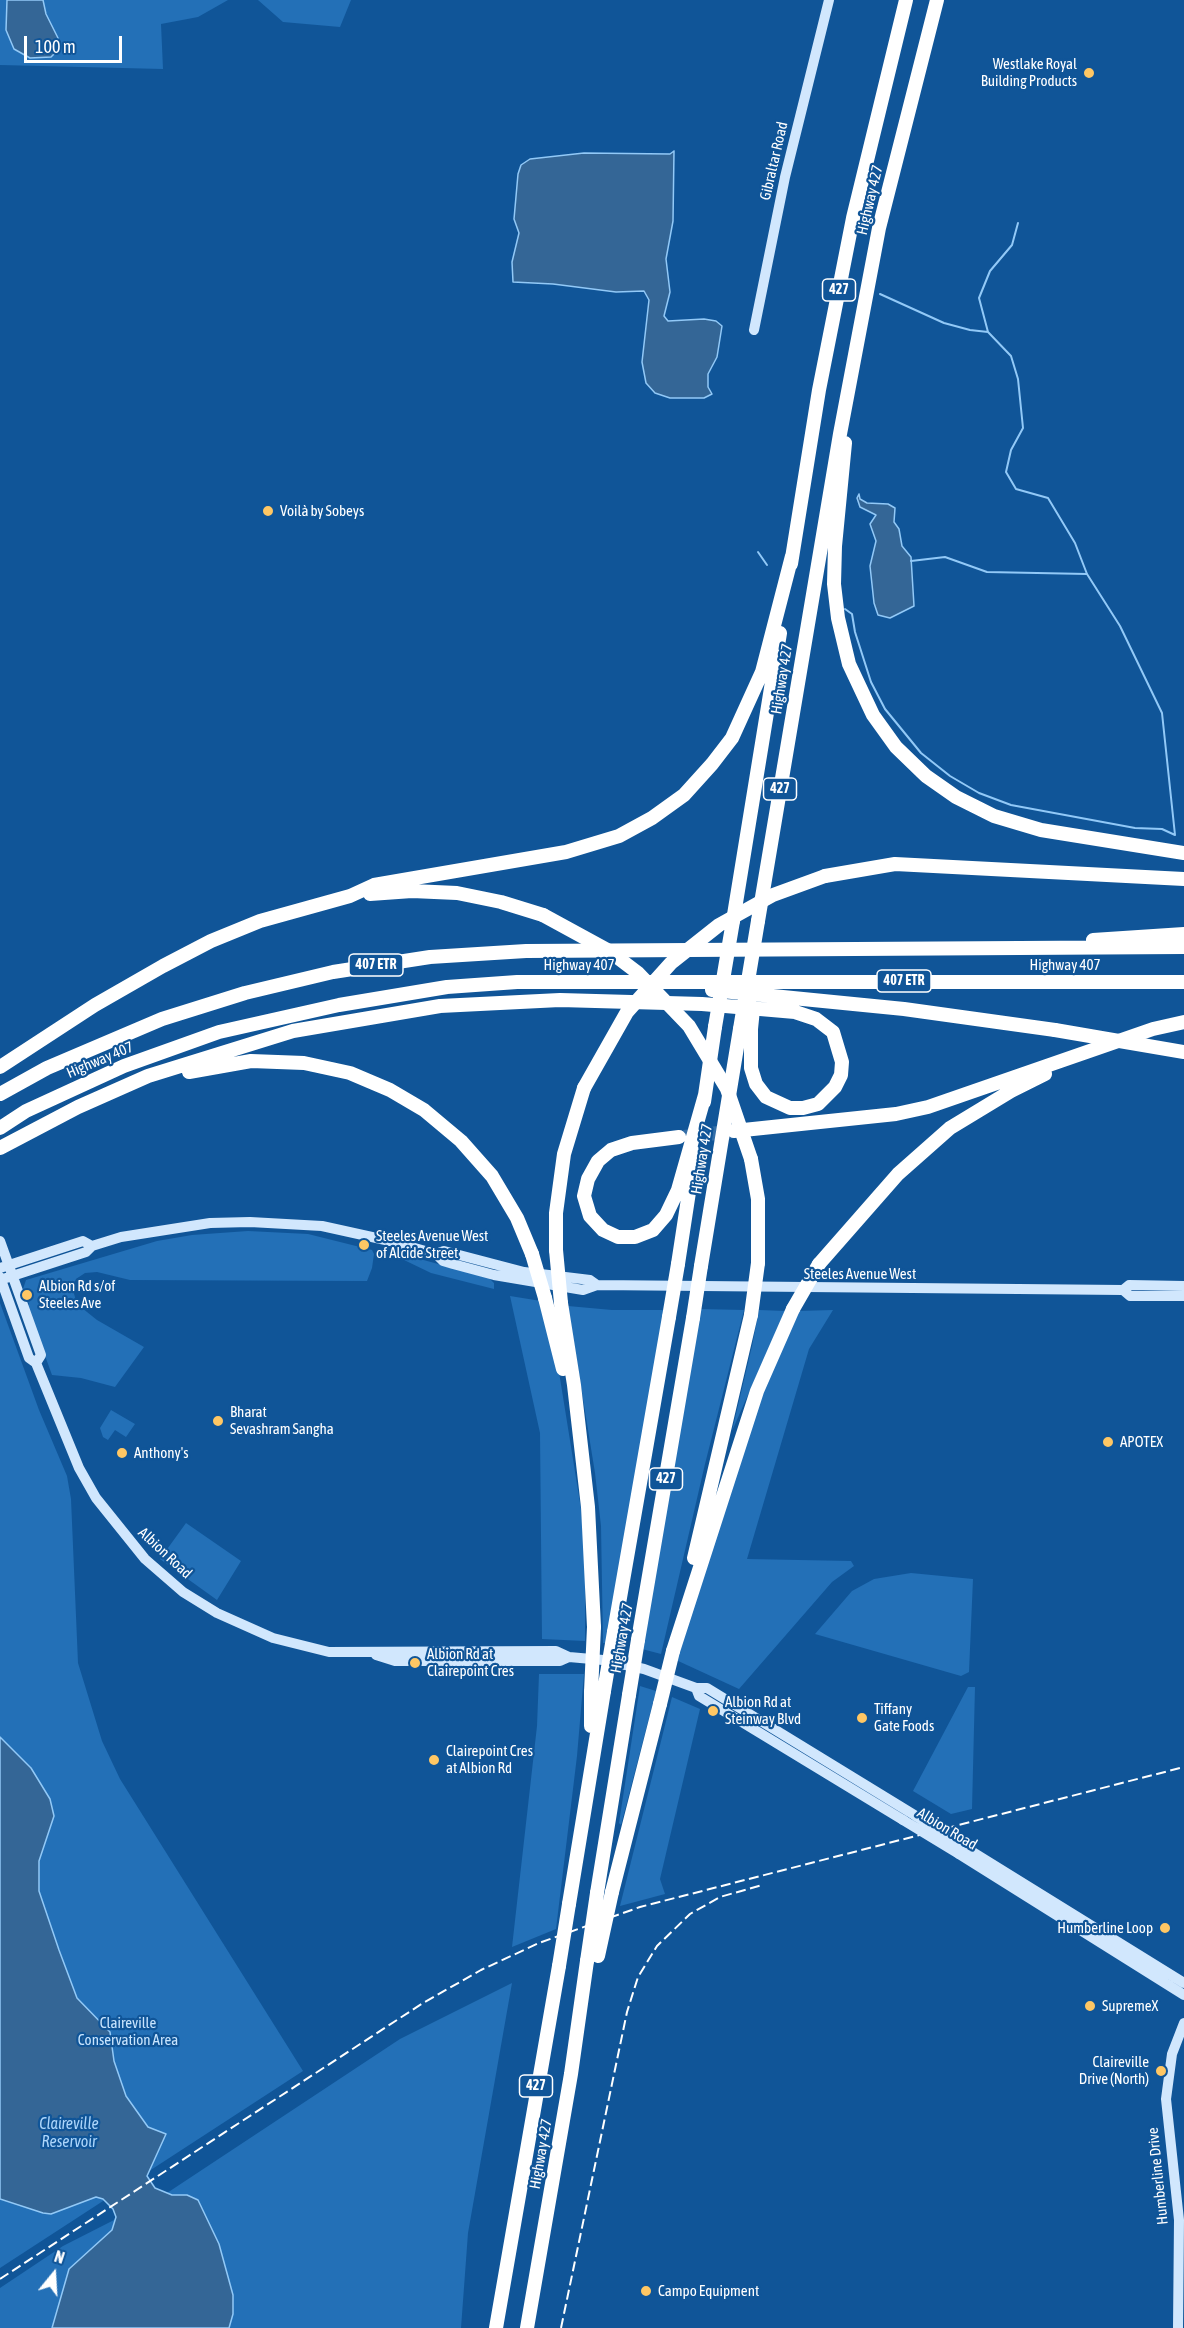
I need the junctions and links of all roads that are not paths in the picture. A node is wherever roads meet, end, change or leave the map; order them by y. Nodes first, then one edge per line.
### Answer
1 (829, 0) edge
2 (905, 0) edge
3 (937, 0) edge
4 (754, 330) dead end
5 (840, 434) junction
6 (792, 556) junction
7 (1184, 853) edge
8 (1184, 879) edge
9 (350, 896) junction
10 (1184, 934) edge
11 (1069, 947) junction
12 (1184, 947) edge
13 (623, 982) junction
14 (1184, 982) edge
15 (1184, 1022) edge
16 (746, 1029) junction
17 (1184, 1052) edge
18 (1077, 1054) junction
19 (0, 1067) edge
20 (131, 1084) junction
21 (0, 1094) edge
22 (705, 1095) junction
23 (0, 1128) edge
24 (735, 1131) tunnel mouth
25 (679, 1137) tunnel mouth
26 (0, 1148) edge
27 (0, 1241) edge
28 (7, 1270) edge
29 (0, 1279) edge
30 (1184, 1287) edge
31 (1123, 1290) junction
32 (1184, 1296) edge
33 (36, 1363) junction
34 (576, 1418) junction
35 (673, 1651) junction
36 (696, 1688) junction
37 (597, 1692) junction
38 (592, 1959) junction
39 (1184, 1983) edge
40 (1184, 1995) edge
41 (1184, 2023) edge
42 (496, 2328) edge
43 (527, 2328) edge
44 (1178, 2328) edge

1 - 4 main road, Gibraltar Road
2 - 6 highway, Highway 427 / 427
3 - 5 highway, Highway 427 / 427
5 - 7 highway
5 - 16 highway, Highway 427 / 427, bridge
6 - 9 highway
6 - 22 highway, Highway 427 / 427, bridge
8 - 34 highway, bridge
9 - 19 highway
9 - 35 highway, bridge
10 - 11 highway
11 - 12 highway, Highway 407 / 407 ETR
11 - 21 highway, Highway 407 / 407 ETR
13 - 14 highway, Highway 407 / 407 ETR
13 - 17 highway, bridge
13 - 23 highway, Highway 407 / 407 ETR
15 - 18 highway
16 - 20 highway
16 - 38 highway, Highway 427 / 427, bridge
18 - 24 highway
18 - 35 highway, bridge
20 - 26 highway
20 - 34 highway, bridge
22 - 25 highway
22 - 37 highway, Highway 427 / 427, bridge
27 - 28 main road
28 - 29 main road, Steeles Avenue West
28 - 31 main road, Steeles Avenue West
28 - 33 main road, Albion Road
29 - 33 main road, Albion Road
30 - 31 main road, Steeles Avenue West
31 - 32 main road, Steeles Avenue West
33 - 36 main road, Albion Road
34 - 37 highway, bridge
35 - 38 highway, bridge
36 - 39 main road, Albion Road, bridge
36 - 40 main road, Albion Road, bridge
37 - 42 highway, Highway 427 / 427, bridge
38 - 43 highway, Highway 427 / 427
41 - 44 main road, Humberline Drive

